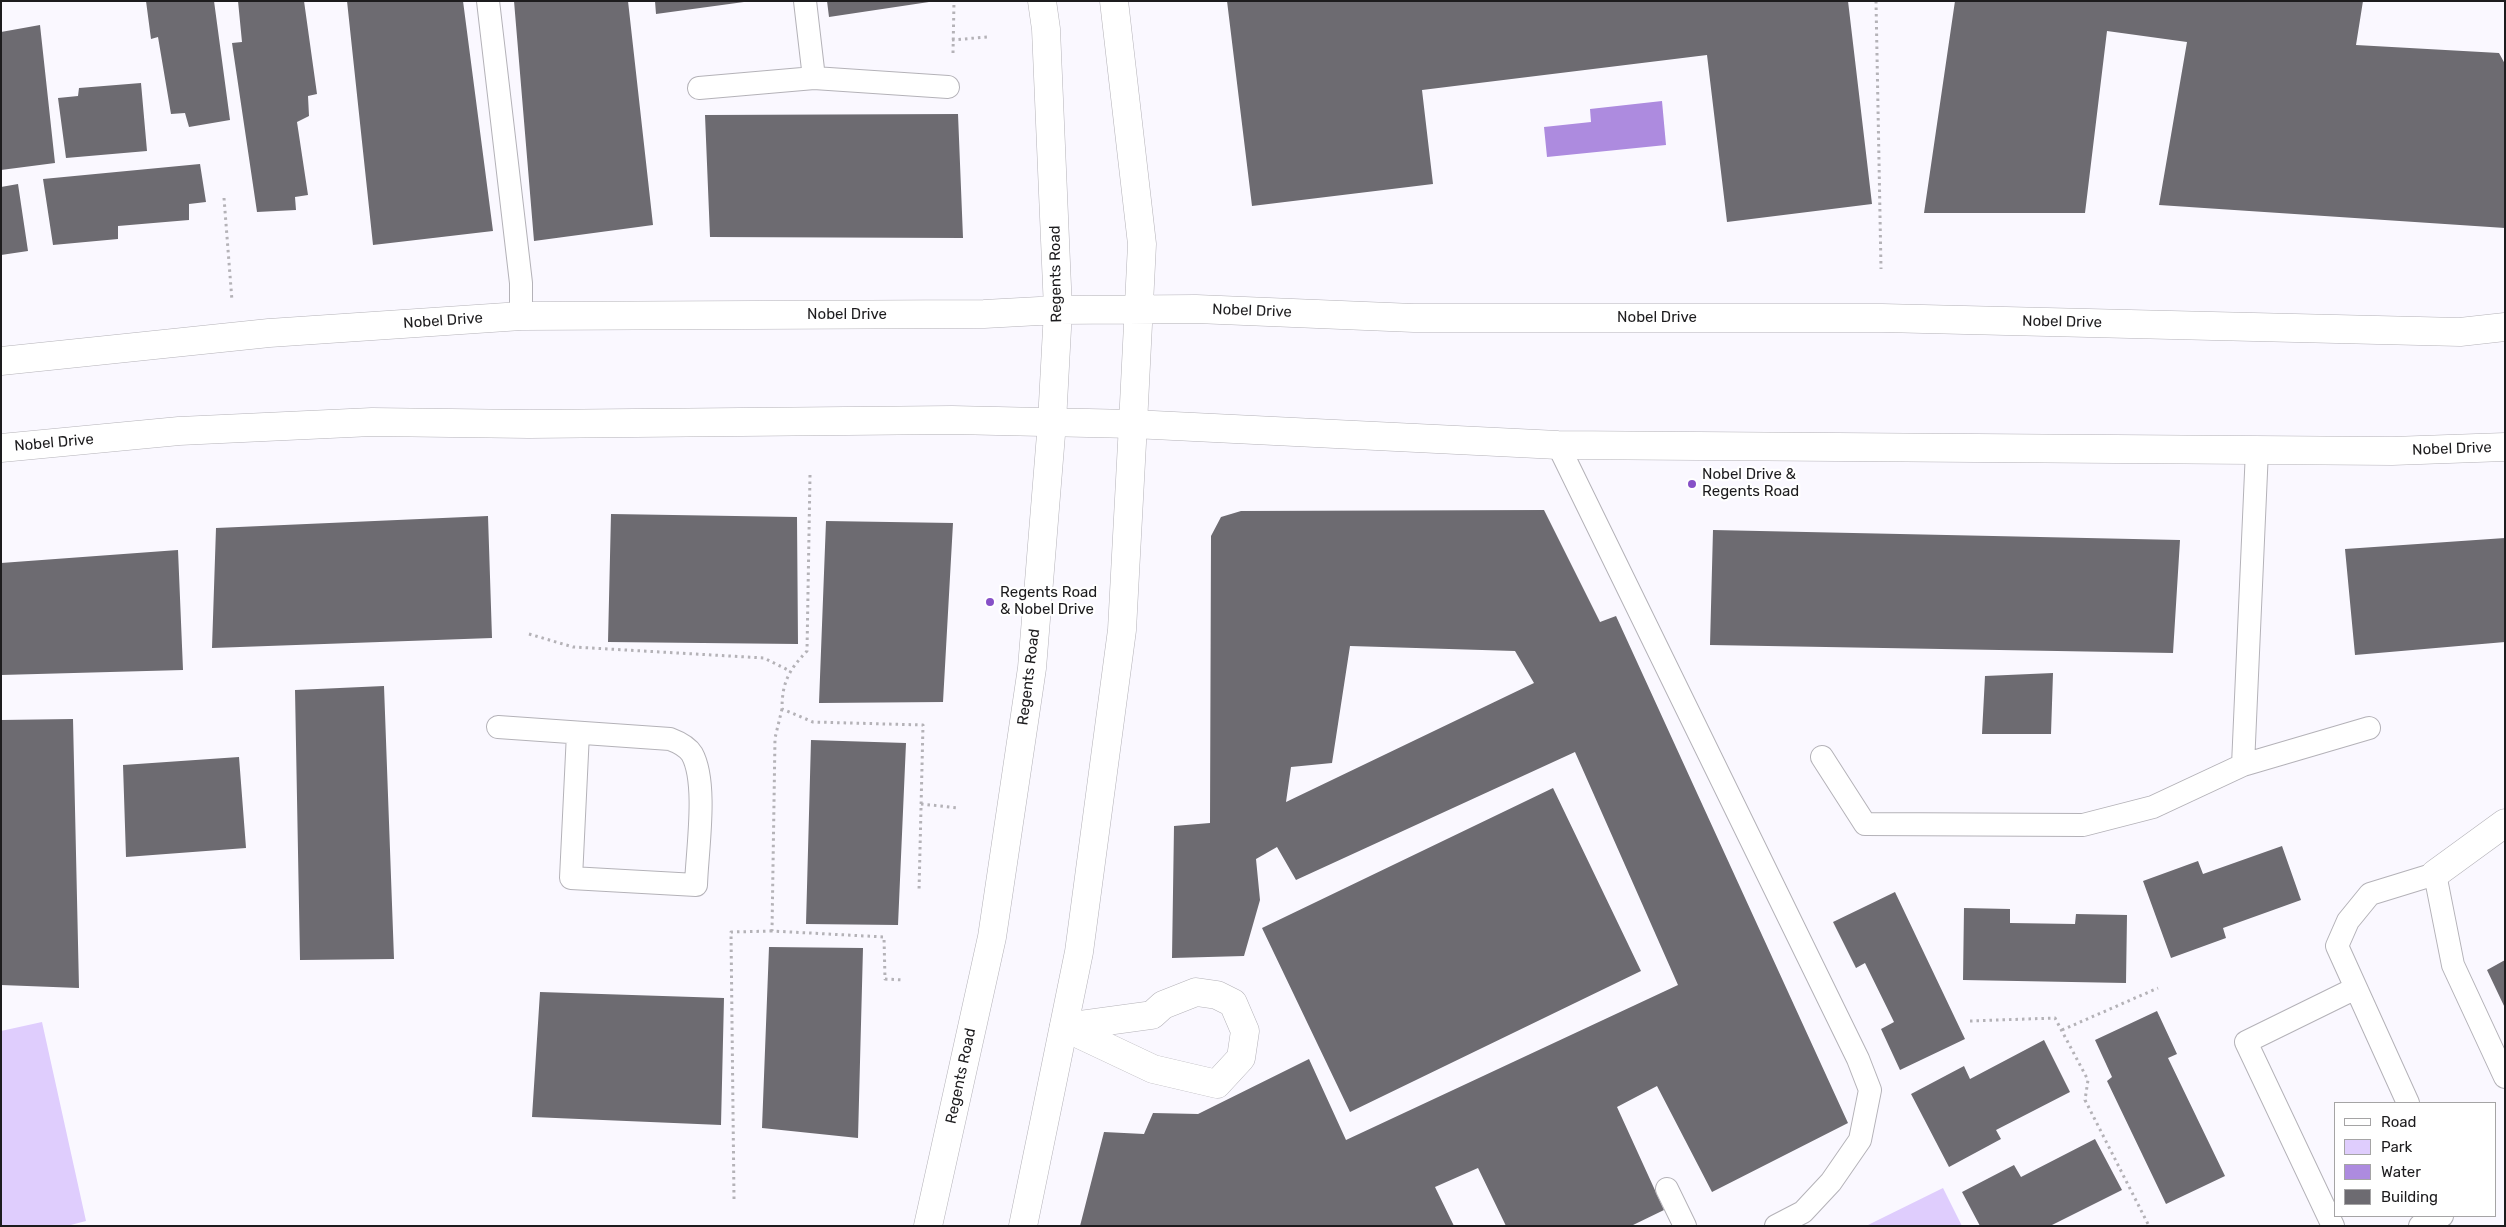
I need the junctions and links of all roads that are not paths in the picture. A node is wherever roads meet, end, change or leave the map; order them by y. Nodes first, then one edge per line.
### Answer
1 (488, 1) edge
2 (805, 1) edge
3 (1042, 1) edge
4 (1114, 1) edge
5 (814, 78) junction
6 (948, 87) dead end
7 (699, 88) dead end
8 (1138, 309) junction
9 (1058, 310) junction
10 (521, 316) junction
11 (2505, 327) edge
12 (1, 361) edge
13 (1052, 422) junction
14 (1133, 424) junction
15 (1558, 445) junction
16 (2505, 447) edge
17 (1, 448) edge
18 (2257, 450) junction
19 (498, 727) dead end
20 (2370, 728) dead end
21 (578, 733) junction
22 (1822, 757) dead end
23 (2243, 765) junction
24 (2505, 823) edge
25 (2435, 874) junction
26 (2356, 988) junction
27 (1064, 1027) junction
28 (2505, 1077) edge
29 (2408, 1102) edge
30 (1667, 1189) dead end
31 (2440, 1217) edge
32 (928, 1226) edge
33 (1023, 1226) edge
34 (1685, 1226) edge
35 (1776, 1226) edge
36 (2333, 1226) edge
37 (2420, 1226) edge

1 - 10 lane
2 - 5 lane
3 - 9 main road, Regents Road
4 - 8 main road
5 - 6 lane
5 - 7 lane
8 - 9 main road, Nobel Drive
8 - 11 main road, Nobel Drive
8 - 14 main road
9 - 10 main road, Nobel Drive
9 - 13 main road, Regents Road
10 - 12 main road, Nobel Drive
13 - 14 main road, Nobel Drive
13 - 17 main road, Nobel Drive
13 - 32 main road, Regents Road
14 - 15 main road, Nobel Drive
14 - 27 main road
15 - 18 main road, Nobel Drive
15 - 35 lane
16 - 18 main road, Nobel Drive
18 - 23 lane
19 - 21 lane
20 - 23 lane
21 - 21 lane
22 - 23 lane
24 - 25 main road
25 - 26 lane
25 - 28 lane
26 - 29 lane
26 - 36 lane
27 - 27 main road
27 - 33 main road
30 - 34 lane
31 - 37 lane

